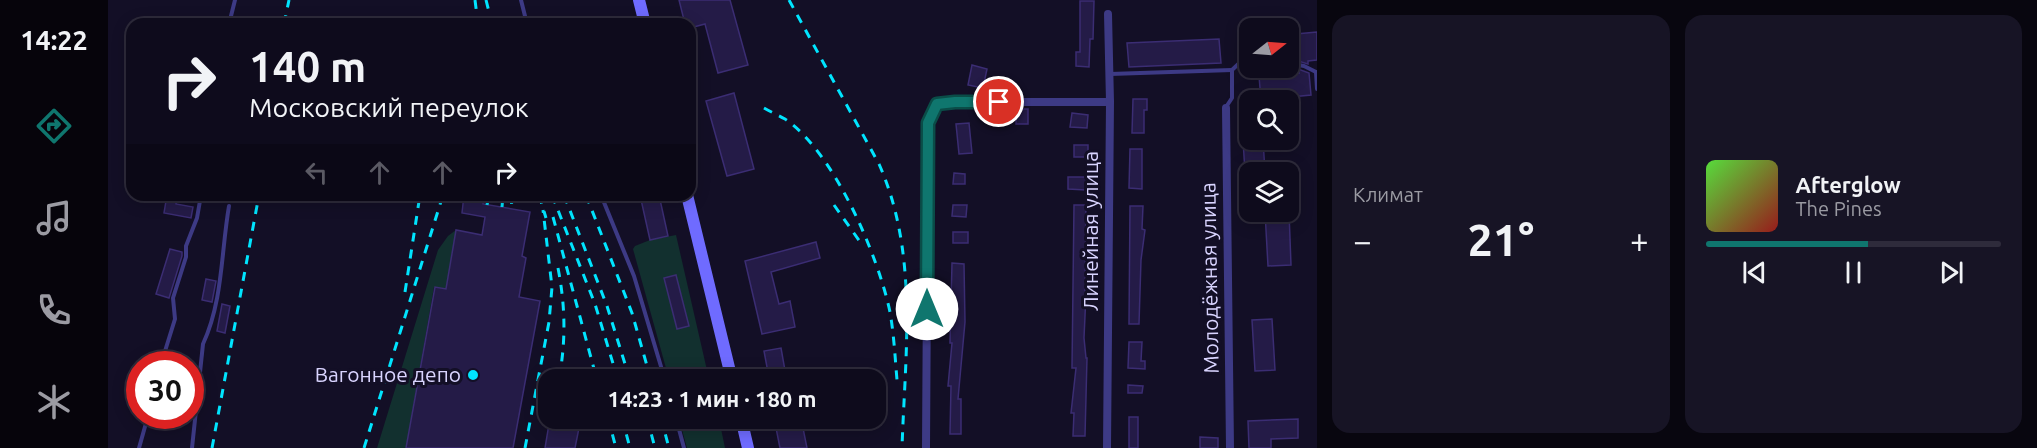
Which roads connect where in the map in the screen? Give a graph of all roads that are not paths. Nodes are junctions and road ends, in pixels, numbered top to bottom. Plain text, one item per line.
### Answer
1 (235, 0) edge
2 (521, 0) edge
3 (639, 0) edge
4 (1108, 14) dead end
5 (230, 18) edge
6 (526, 18) edge
7 (644, 18) edge
8 (1239, 63) edge
9 (1299, 65) edge
10 (1232, 70) junction
11 (1317, 72) edge
12 (1109, 74) junction
13 (1317, 89) edge
14 (1110, 102) junction
15 (1226, 108) joint
16 (200, 201) edge
17 (603, 201) edge
18 (688, 201) edge
19 (229, 206) dead end
20 (165, 351) edge
21 (662, 369) edge
22 (729, 369) edge
23 (145, 429) edge
24 (679, 429) edge
25 (744, 429) edge
26 (140, 448) edge
27 (192, 448) edge
28 (684, 448) edge
29 (748, 448) edge
30 (926, 448) edge
31 (1107, 448) edge
32 (1230, 448) edge

1 - 5 lane
2 - 6 lane
3 - 7 street
4 - 12 street, Линейная улица
8 - 10 lane
9 - 11 lane
10 - 12 lane
10 - 15 lane
11 - 13 lane
12 - 14 street, Линейная улица
14 - 30 street
14 - 31 street, Линейная улица
15 - 32 street, Молодёжная улица
16 - 20 lane
17 - 21 lane
18 - 22 street
19 - 27 lane
23 - 26 lane
24 - 28 lane
25 - 29 street

